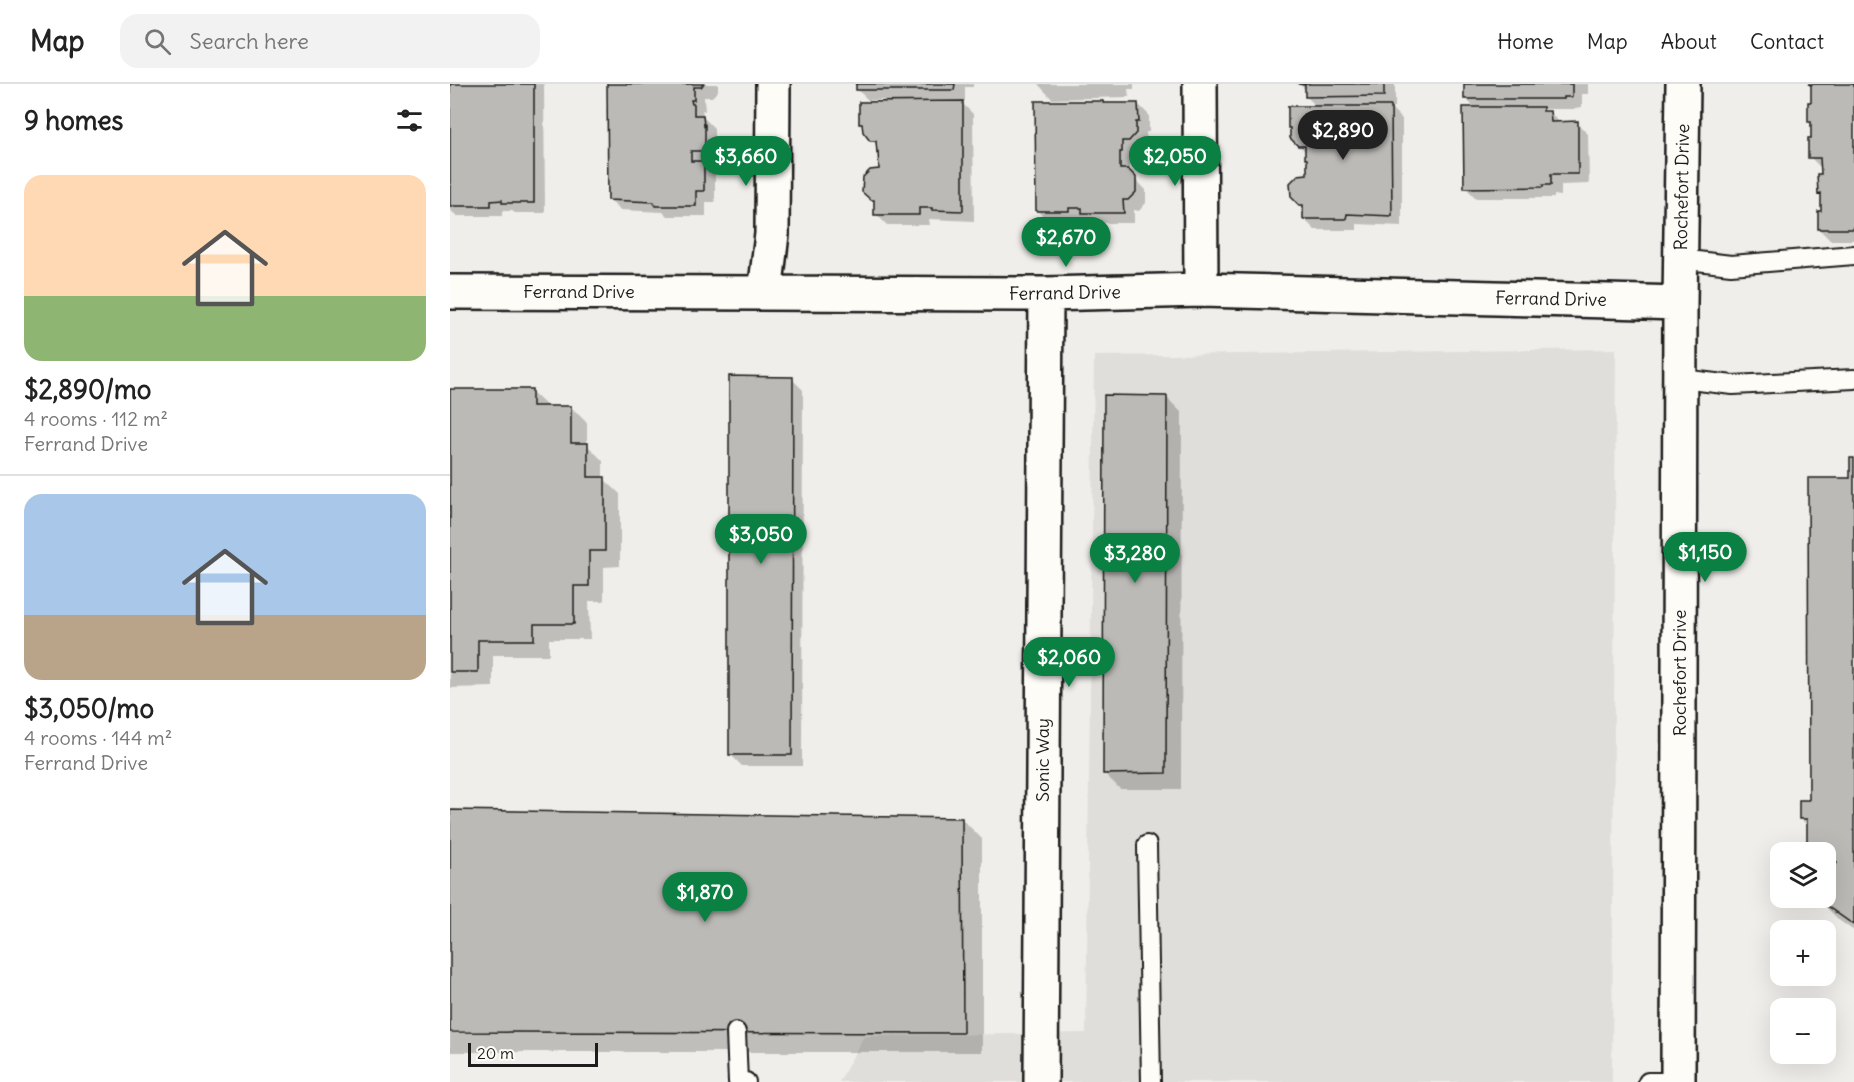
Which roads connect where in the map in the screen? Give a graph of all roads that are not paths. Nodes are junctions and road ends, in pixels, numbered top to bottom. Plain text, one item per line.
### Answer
1 (774, 84) edge
2 (1200, 84) edge
3 (1683, 84) edge
4 (1854, 255) edge
5 (1680, 259) junction
6 (1201, 290) junction
7 (450, 292) edge
8 (765, 293) junction
9 (1046, 294) junction
10 (1680, 303) junction
11 (1854, 379) edge
12 (1681, 380) junction
13 (1147, 844) dead end
14 (736, 1032) dead end
15 (746, 1082) edge
16 (1041, 1082) edge
17 (1151, 1082) edge
18 (1648, 1082) edge
19 (1678, 1082) edge

1 - 8 street
2 - 6 street
3 - 5 street, Rochefort Drive
4 - 5 lane
5 - 10 street, Rochefort Drive
6 - 9 street, Ferrand Drive
6 - 10 street, Ferrand Drive
7 - 8 street, Ferrand Drive
8 - 9 street, Ferrand Drive
9 - 16 street, Sonic Way
10 - 12 street, Rochefort Drive
11 - 12 lane
12 - 19 street, Rochefort Drive
13 - 17 lane
14 - 15 lane
18 - 19 lane

